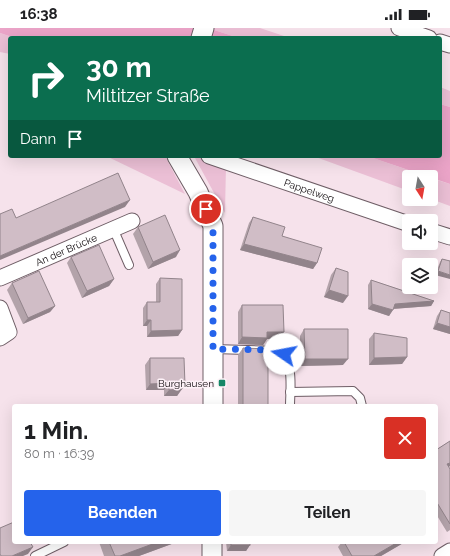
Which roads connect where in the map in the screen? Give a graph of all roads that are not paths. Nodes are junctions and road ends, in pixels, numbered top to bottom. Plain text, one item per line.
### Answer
1 (399, 28) edge
2 (423, 36) edge
3 (178, 158) edge
4 (215, 158) edge
5 (132, 221) dead end
6 (402, 222) edge
7 (113, 228) junction
8 (438, 233) edge
9 (450, 237) edge
10 (129, 265) dead end
11 (0, 278) edge
12 (0, 308) edge
13 (0, 338) edge
14 (213, 349) junction
15 (290, 392) junction
16 (213, 404) edge
17 (290, 404) edge
18 (362, 404) edge
19 (60, 544) edge
20 (212, 544) edge
21 (450, 551) edge
22 (35, 556) edge
23 (212, 556) edge
24 (442, 556) edge

1 - 2 street
3 - 14 street
4 - 6 street, Pappelweg
5 - 7 street, An der Brücke
7 - 10 lane
7 - 11 street, An der Brücke
8 - 9 street
12 - 13 street
14 - 15 lane
14 - 16 street
15 - 17 lane
15 - 18 lane
19 - 22 lane
20 - 23 street
21 - 24 street

